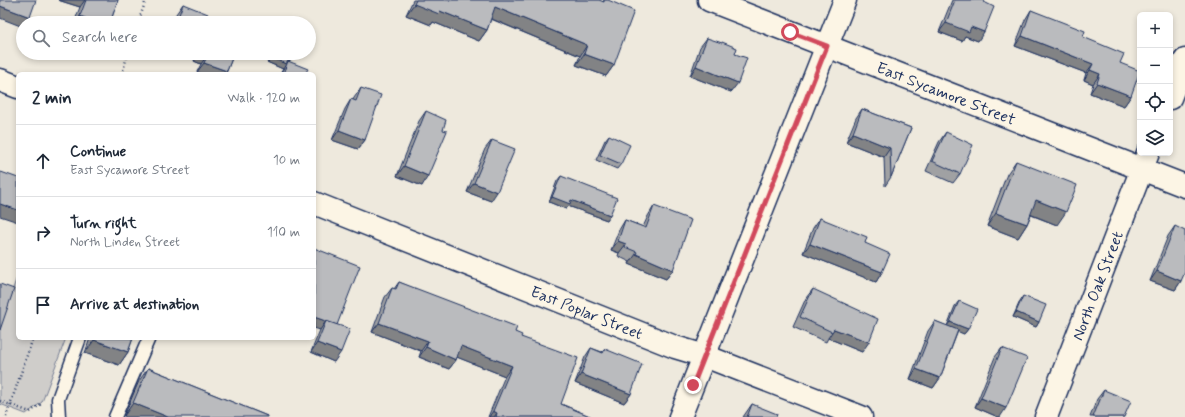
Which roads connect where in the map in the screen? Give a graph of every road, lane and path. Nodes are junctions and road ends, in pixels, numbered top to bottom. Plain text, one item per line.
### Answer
1 (146, 0) edge
2 (709, 0) edge
3 (845, 0) edge
4 (140, 16) edge
5 (827, 46) junction
6 (126, 60) edge
7 (1185, 60) edge
8 (123, 72) edge
9 (0, 80) edge
10 (16, 86) edge
11 (1173, 90) edge
12 (1145, 161) edge
13 (1185, 186) edge
14 (316, 203) edge
15 (32, 340) edge
16 (79, 340) edge
17 (148, 340) edge
18 (705, 356) junction
19 (58, 400) junction
20 (0, 401) edge
21 (10, 405) junction
22 (6, 417) edge
23 (59, 417) edge
24 (115, 417) edge
25 (680, 417) edge
26 (861, 417) edge
27 (1046, 417) edge

1 - 4 path
2 - 5 street, East Sycamore Street
3 - 5 street
5 - 12 street, East Sycamore Street
5 - 18 street
6 - 8 path
7 - 11 street
9 - 10 street
12 - 13 street, East Sycamore Street
12 - 27 street, North Oak Street
14 - 18 street, East Poplar Street
15 - 21 path
16 - 19 lane
17 - 24 lane
18 - 25 street
18 - 26 street, East Poplar Street
19 - 21 path
19 - 23 lane
20 - 21 path
21 - 22 path

